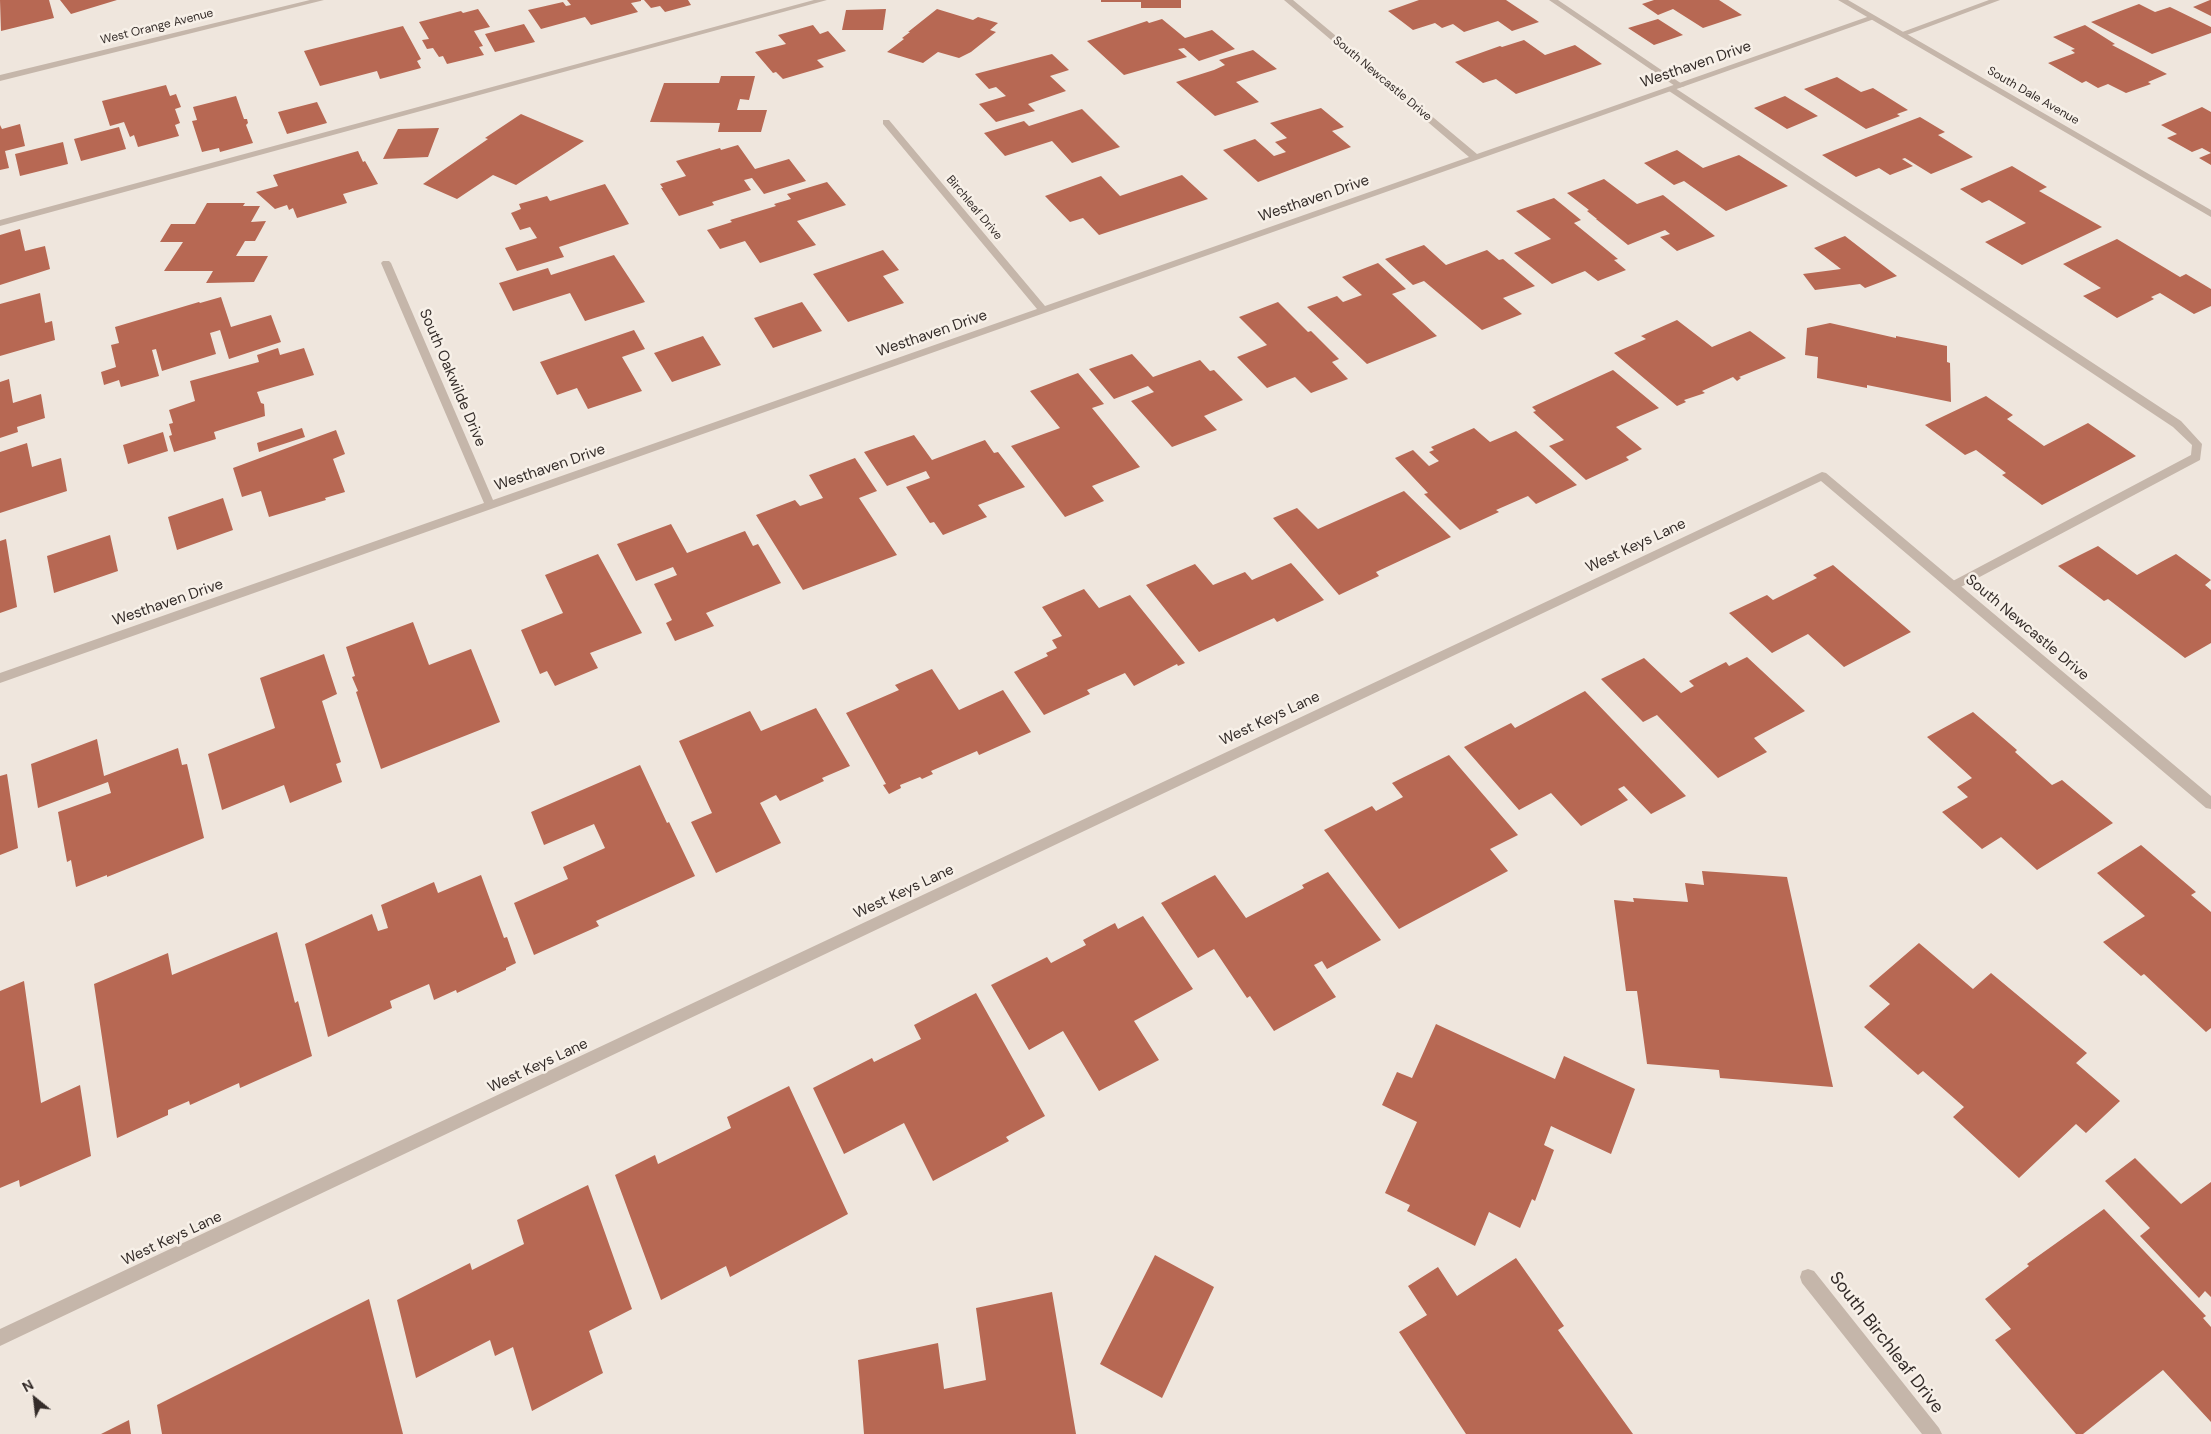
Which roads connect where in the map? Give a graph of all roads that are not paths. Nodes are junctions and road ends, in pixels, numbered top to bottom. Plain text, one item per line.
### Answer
1 (320, 0) edge
2 (823, 0) edge
3 (1288, 0) edge
4 (1553, 0) edge
5 (1842, 0) edge
6 (1996, 0) edge
7 (1874, 18) junction
8 (1901, 34) junction
9 (0, 78) edge
10 (1677, 87) junction
11 (886, 122) dead end
12 (1476, 158) junction
13 (2211, 214) edge
14 (0, 223) edge
15 (386, 264) dead end
16 (1043, 310) junction
17 (1822, 476) joint
18 (490, 505) junction
19 (1953, 586) junction
20 (0, 678) edge
21 (2211, 804) edge
22 (1808, 1277) dead end
23 (0, 1338) edge
24 (1933, 1434) edge

1 - 9 street, West Orange Avenue
2 - 14 street
3 - 12 street, South Newcastle Drive
4 - 10 street
5 - 7 street, South Dale Avenue
6 - 8 street
7 - 8 street, South Dale Avenue
7 - 10 street, Westhaven Drive
8 - 13 street, South Dale Avenue
10 - 12 street, Westhaven Drive
10 - 19 street
11 - 16 street, Birchleaf Drive
12 - 16 street, Westhaven Drive
15 - 18 street, South Oakwilde Drive
16 - 18 street, Westhaven Drive
17 - 19 street, South Newcastle Drive
17 - 23 street, West Keys Lane
18 - 20 street, Westhaven Drive
19 - 21 street, South Newcastle Drive
22 - 24 street, South Birchleaf Drive

